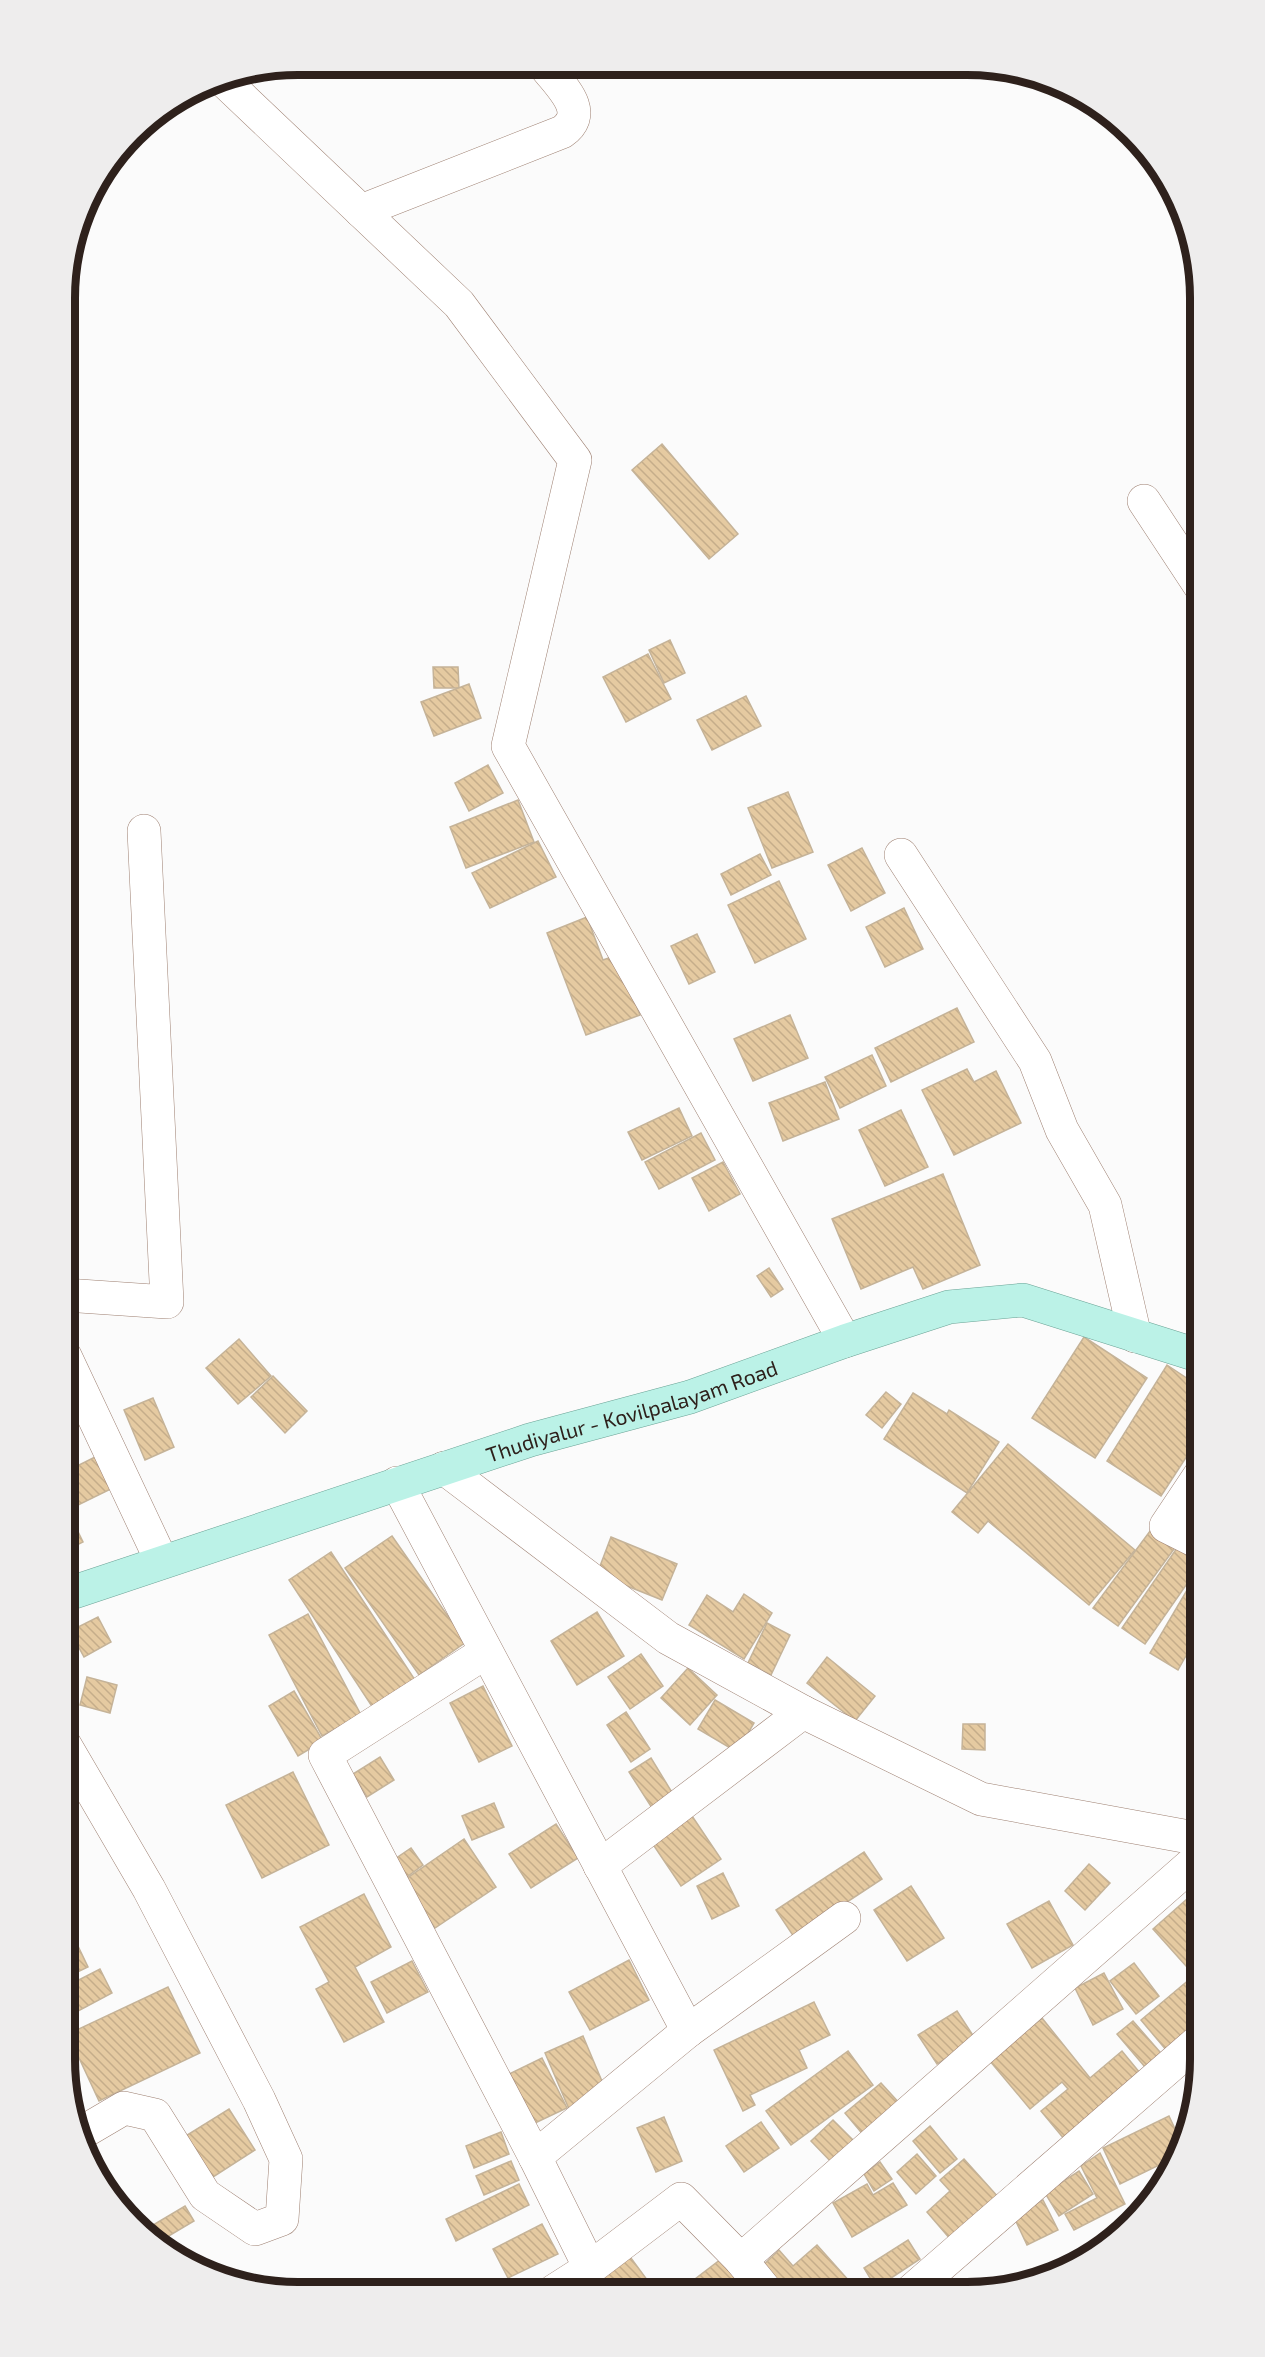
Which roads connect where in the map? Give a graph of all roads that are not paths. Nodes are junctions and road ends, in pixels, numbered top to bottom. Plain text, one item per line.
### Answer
1 (552, 75) edge
2 (229, 86) edge
3 (360, 211) junction
4 (1144, 501) dead end
5 (1190, 571) edge
6 (144, 831) dead end
7 (901, 855) dead end
8 (75, 1296) edge
9 (1135, 1336) junction
10 (845, 1341) junction
11 (1190, 1353) edge
12 (75, 1377) edge
13 (444, 1468) junction
14 (397, 1483) junction
15 (1190, 1490) edge
16 (1190, 1538) edge
17 (162, 1562) junction
18 (75, 1592) edge
19 (486, 1652) junction
20 (803, 1713) junction
21 (75, 1762) edge
22 (1190, 1837) edge
23 (600, 1866) junction
24 (1190, 1866) edge
25 (844, 1918) dead end
26 (688, 2031) junction
27 (1190, 2049) edge
28 (87, 2130) edge
29 (536, 2157) junction
30 (741, 2260) junction
31 (568, 2282) edge
32 (572, 2282) edge
33 (759, 2282) edge
34 (922, 2282) edge

1 - 3 street
2 - 3 street
3 - 10 street
4 - 5 street
6 - 8 street
7 - 9 street
9 - 10 main road, Thudiyalur - Kovilpalayam Road
9 - 11 main road, Thudiyalur - Kovilpalayam Road
10 - 13 main road, Thudiyalur - Kovilpalayam Road
12 - 17 street
13 - 14 main road, Thudiyalur - Kovilpalayam Road
13 - 20 street
14 - 17 main road, Thudiyalur - Kovilpalayam Road
14 - 19 street
15 - 16 street
17 - 18 main road, Thudiyalur - Kovilpalayam Road
19 - 23 street
19 - 29 street
20 - 22 street
20 - 23 street
21 - 28 street
23 - 26 street
24 - 30 street
25 - 26 street
26 - 29 street
27 - 34 street
29 - 31 street
30 - 32 street
30 - 33 street

